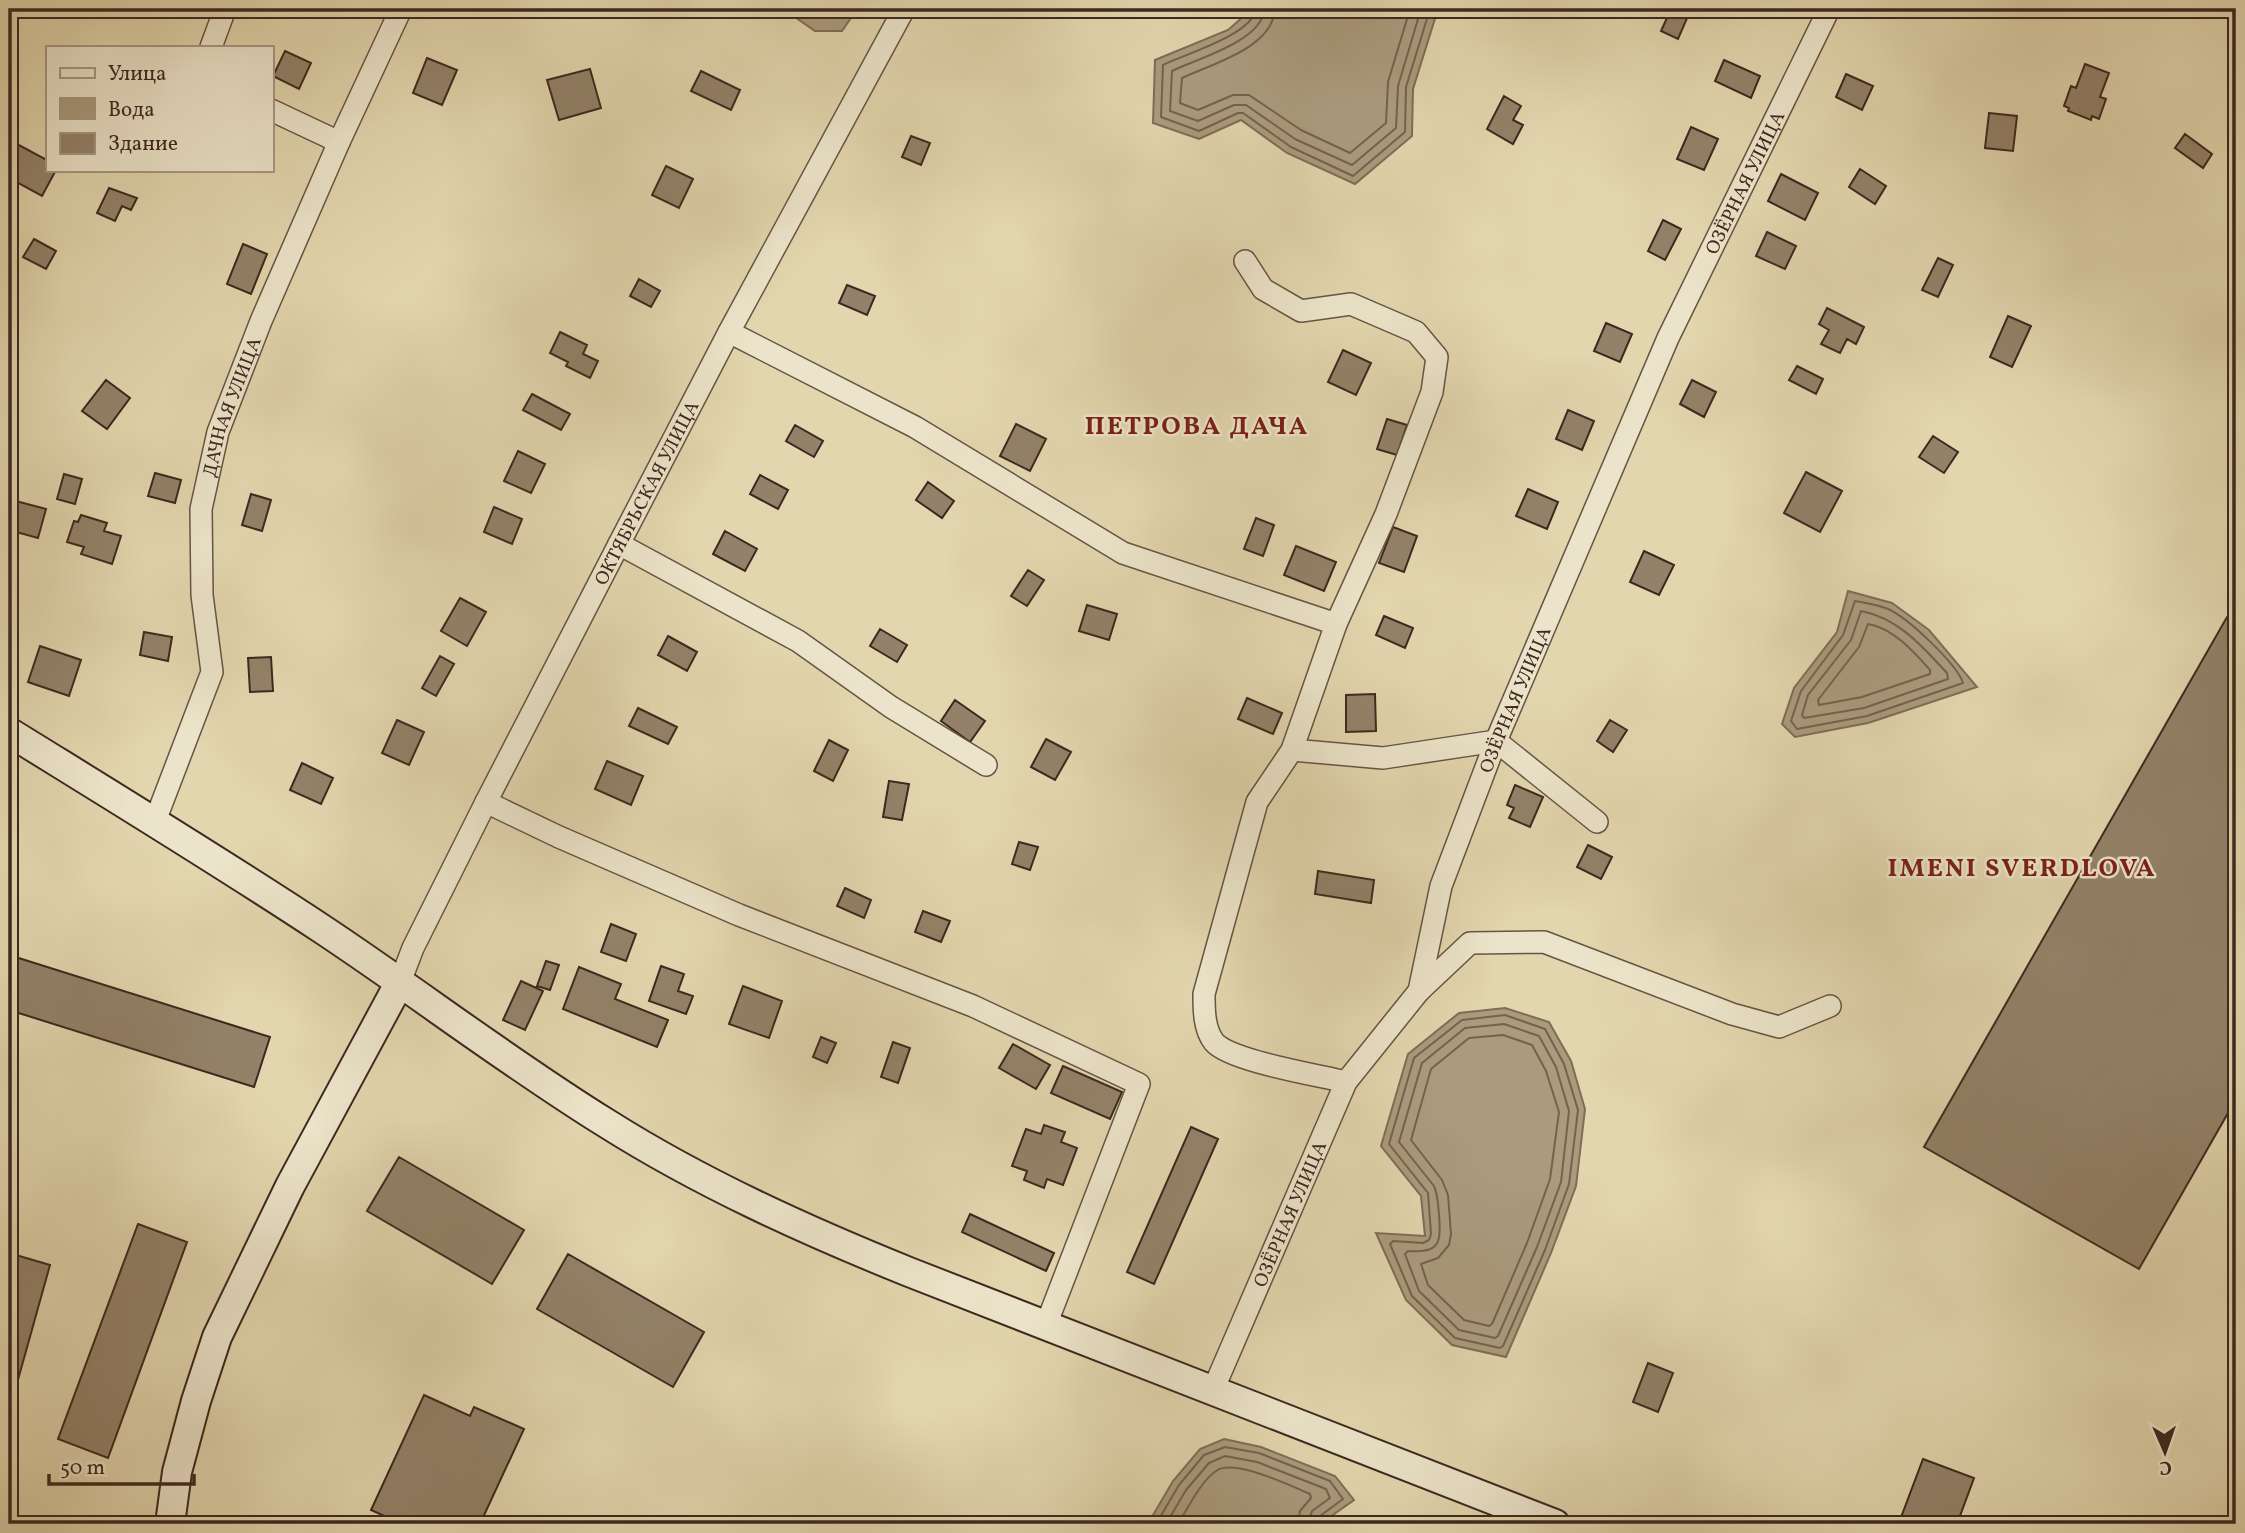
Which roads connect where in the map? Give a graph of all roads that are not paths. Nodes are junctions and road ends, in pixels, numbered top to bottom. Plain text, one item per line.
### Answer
1 (225, 9) edge
2 (401, 9) edge
3 (904, 9) edge
4 (1829, 9) edge
5 (212, 46) edge
6 (273, 111) edge
7 (339, 142) junction
8 (1245, 261) dead end
9 (729, 332) junction
10 (619, 544) junction
11 (1336, 624) junction
12 (9, 732) edge
13 (1496, 741) junction
14 (1293, 750) junction
15 (986, 765) dead end
16 (486, 802) junction
17 (155, 821) junction
18 (1597, 822) dead end
19 (400, 982) junction
20 (1419, 991) junction
21 (1830, 1006) dead end
22 (1346, 1082) junction
23 (1046, 1325) junction
24 (1213, 1390) junction
25 (170, 1524) edge
26 (1555, 1524) edge

1 - 5 street
2 - 7 street, ДАЧНАЯ УЛИЦА
3 - 9 street, ОКТЯБРЬСКАЯ УЛИЦА
4 - 13 street, ОЗЁРНАЯ УЛИЦА
6 - 7 street
7 - 17 street, ДАЧНАЯ УЛИЦА
8 - 11 street
9 - 10 street, ОКТЯБРЬСКАЯ УЛИЦА
9 - 11 street
10 - 15 street
10 - 16 street, ОКТЯБРЬСКАЯ УЛИЦА
11 - 14 street
12 - 17 main road
13 - 14 street
13 - 18 street
13 - 20 street, ОЗЁРНАЯ УЛИЦА
14 - 22 street
16 - 19 street, ОКТЯБРЬСКАЯ УЛИЦА
16 - 23 street
17 - 19 main road
19 - 23 main road
19 - 25 main road
20 - 21 street
20 - 22 street, ОЗЁРНАЯ УЛИЦА
22 - 24 street, ОЗЁРНАЯ УЛИЦА
23 - 24 main road
24 - 26 main road

